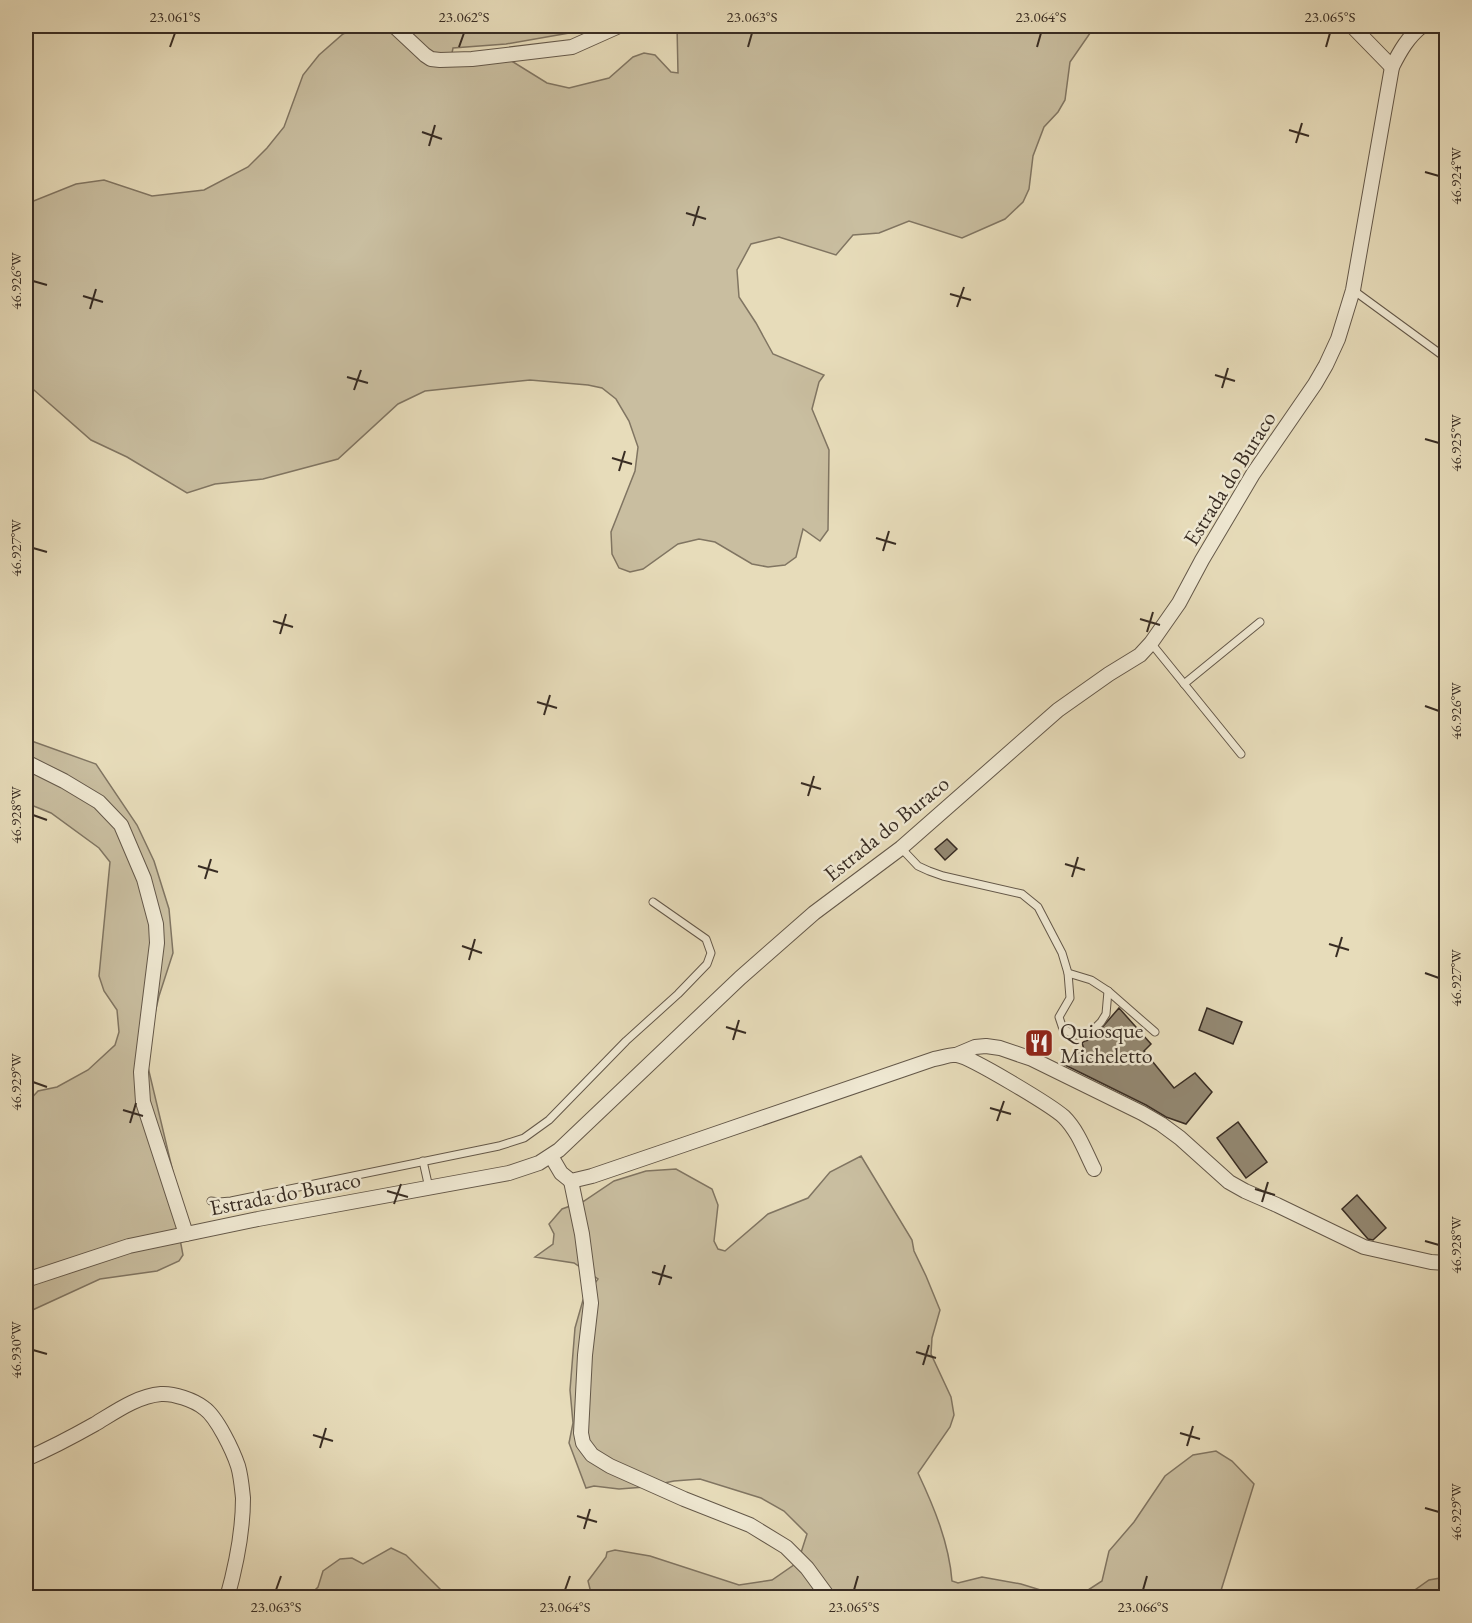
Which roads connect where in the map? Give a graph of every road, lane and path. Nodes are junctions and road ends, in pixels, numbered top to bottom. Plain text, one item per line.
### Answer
1 (394, 26) edge
2 (619, 26) edge
3 (1352, 26) edge
4 (1422, 26) edge
5 (1392, 67) junction
6 (1353, 290) junction
7 (1446, 358) edge
8 (1260, 622) dead end
9 (1151, 643) junction
10 (1184, 684) junction
11 (1241, 754) dead end
12 (26, 762) edge
13 (900, 848) junction
14 (653, 902) dead end
15 (1068, 973) junction
16 (1108, 992) junction
17 (1155, 1032) dead end
18 (956, 1055) junction
19 (551, 1155) junction
20 (423, 1161) junction
21 (1094, 1169) dead end
22 (571, 1181) junction
23 (429, 1188) junction
24 (211, 1201) dead end
25 (186, 1234) junction
26 (1446, 1263) edge
27 (26, 1280) edge
28 (26, 1459) edge
29 (227, 1598) edge
30 (829, 1598) edge

1 - 2 street
3 - 5 street
4 - 5 street, Estrada do Buraco
5 - 6 street, Estrada do Buraco
6 - 7 lane
6 - 9 street, Estrada do Buraco
8 - 10 lane
9 - 10 lane
9 - 13 street, Estrada do Buraco
10 - 11 lane
12 - 25 street
13 - 15 lane
13 - 19 street, Estrada do Buraco
14 - 20 lane
15 - 16 lane
15 - 16 lane
16 - 17 lane
18 - 21 street
18 - 22 street
18 - 26 street
19 - 22 street
19 - 23 street, Estrada do Buraco
20 - 23 lane
20 - 24 lane
22 - 30 street
23 - 25 street, Estrada do Buraco
25 - 27 street, Estrada do Buraco
28 - 29 street

